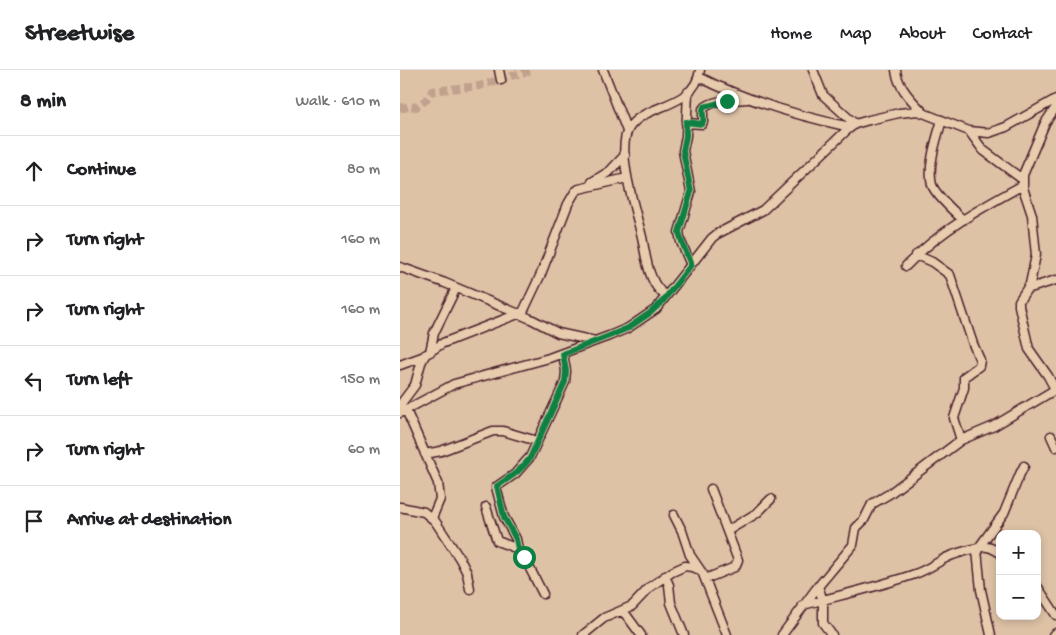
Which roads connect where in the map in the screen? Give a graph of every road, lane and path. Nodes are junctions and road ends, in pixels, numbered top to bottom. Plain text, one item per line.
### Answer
1 (499, 70) edge
2 (603, 70) edge
3 (813, 70) edge
4 (896, 70) edge
5 (700, 73) edge
6 (501, 80) dead end
7 (688, 92) junction
8 (748, 99) junction
9 (1056, 99) edge
10 (1056, 107) edge
11 (923, 112) junction
12 (942, 120) junction
13 (686, 122) junction
14 (853, 126) junction
15 (627, 131) junction
16 (969, 131) junction
17 (625, 155) junction
18 (627, 178) junction
19 (1023, 182) junction
20 (584, 187) junction
21 (964, 220) junction
22 (916, 255) junction
23 (691, 265) junction
24 (906, 266) dead end
25 (400, 267) edge
26 (1056, 280) edge
27 (456, 288) junction
28 (1027, 289) junction
29 (666, 296) junction
30 (519, 314) junction
31 (596, 342) junction
32 (428, 353) junction
33 (563, 354) junction
34 (400, 365) edge
35 (1056, 389) edge
36 (402, 409) edge
37 (1051, 436) dead end
38 (961, 440) junction
39 (538, 441) junction
40 (1056, 446) edge
41 (425, 454) junction
42 (1024, 466) dead end
43 (710, 489) dead end
44 (771, 499) dead end
45 (400, 507) edge
46 (486, 507) dead end
47 (674, 515) dead end
48 (432, 518) junction
49 (727, 531) junction
50 (518, 549) junction
51 (978, 549) junction
52 (996, 550) edge
53 (700, 570) junction
54 (665, 576) junction
55 (705, 579) junction
56 (818, 586) junction
57 (470, 588) dead end
58 (1041, 592) edge
59 (543, 594) dead end
60 (823, 601) junction
61 (804, 606) junction
62 (622, 611) junction
63 (1056, 615) edge
64 (583, 635) edge
65 (640, 635) edge
66 (684, 635) edge
67 (727, 635) edge
68 (782, 635) edge
69 (832, 635) edge
70 (991, 635) edge

1 - 6 street
2 - 15 street
3 - 14 street
4 - 11 street
5 - 7 street
5 - 8 street
7 - 13 street
7 - 15 street
8 - 13 street
8 - 14 street
9 - 16 street
10 - 19 street
11 - 12 street
11 - 14 street
12 - 16 street
12 - 21 street
13 - 23 street
14 - 23 street
15 - 17 street
16 - 19 street
17 - 18 street
17 - 20 street
18 - 20 street
18 - 29 street
19 - 21 street
19 - 28 street
20 - 30 street
21 - 22 street
22 - 24 street
22 - 38 street
23 - 29 street
25 - 27 street
26 - 28 street
27 - 30 street
27 - 32 street
28 - 35 street
29 - 31 street
30 - 31 street
30 - 32 street
31 - 33 street
32 - 34 street
32 - 36 street
33 - 36 street
33 - 39 street
35 - 38 street
36 - 41 street
37 - 40 street
38 - 56 street
39 - 41 street
39 - 50 street
41 - 48 street
42 - 51 street
43 - 49 street
44 - 49 street
45 - 48 street
46 - 50 street
47 - 53 street
48 - 57 street
49 - 55 street
50 - 59 street
51 - 52 street
51 - 60 street
51 - 70 street
53 - 54 street
53 - 55 street
54 - 62 street
54 - 66 street
55 - 67 street
56 - 60 street
56 - 61 street
58 - 63 street
60 - 61 street
60 - 69 street
61 - 68 street
62 - 64 street
62 - 65 street

